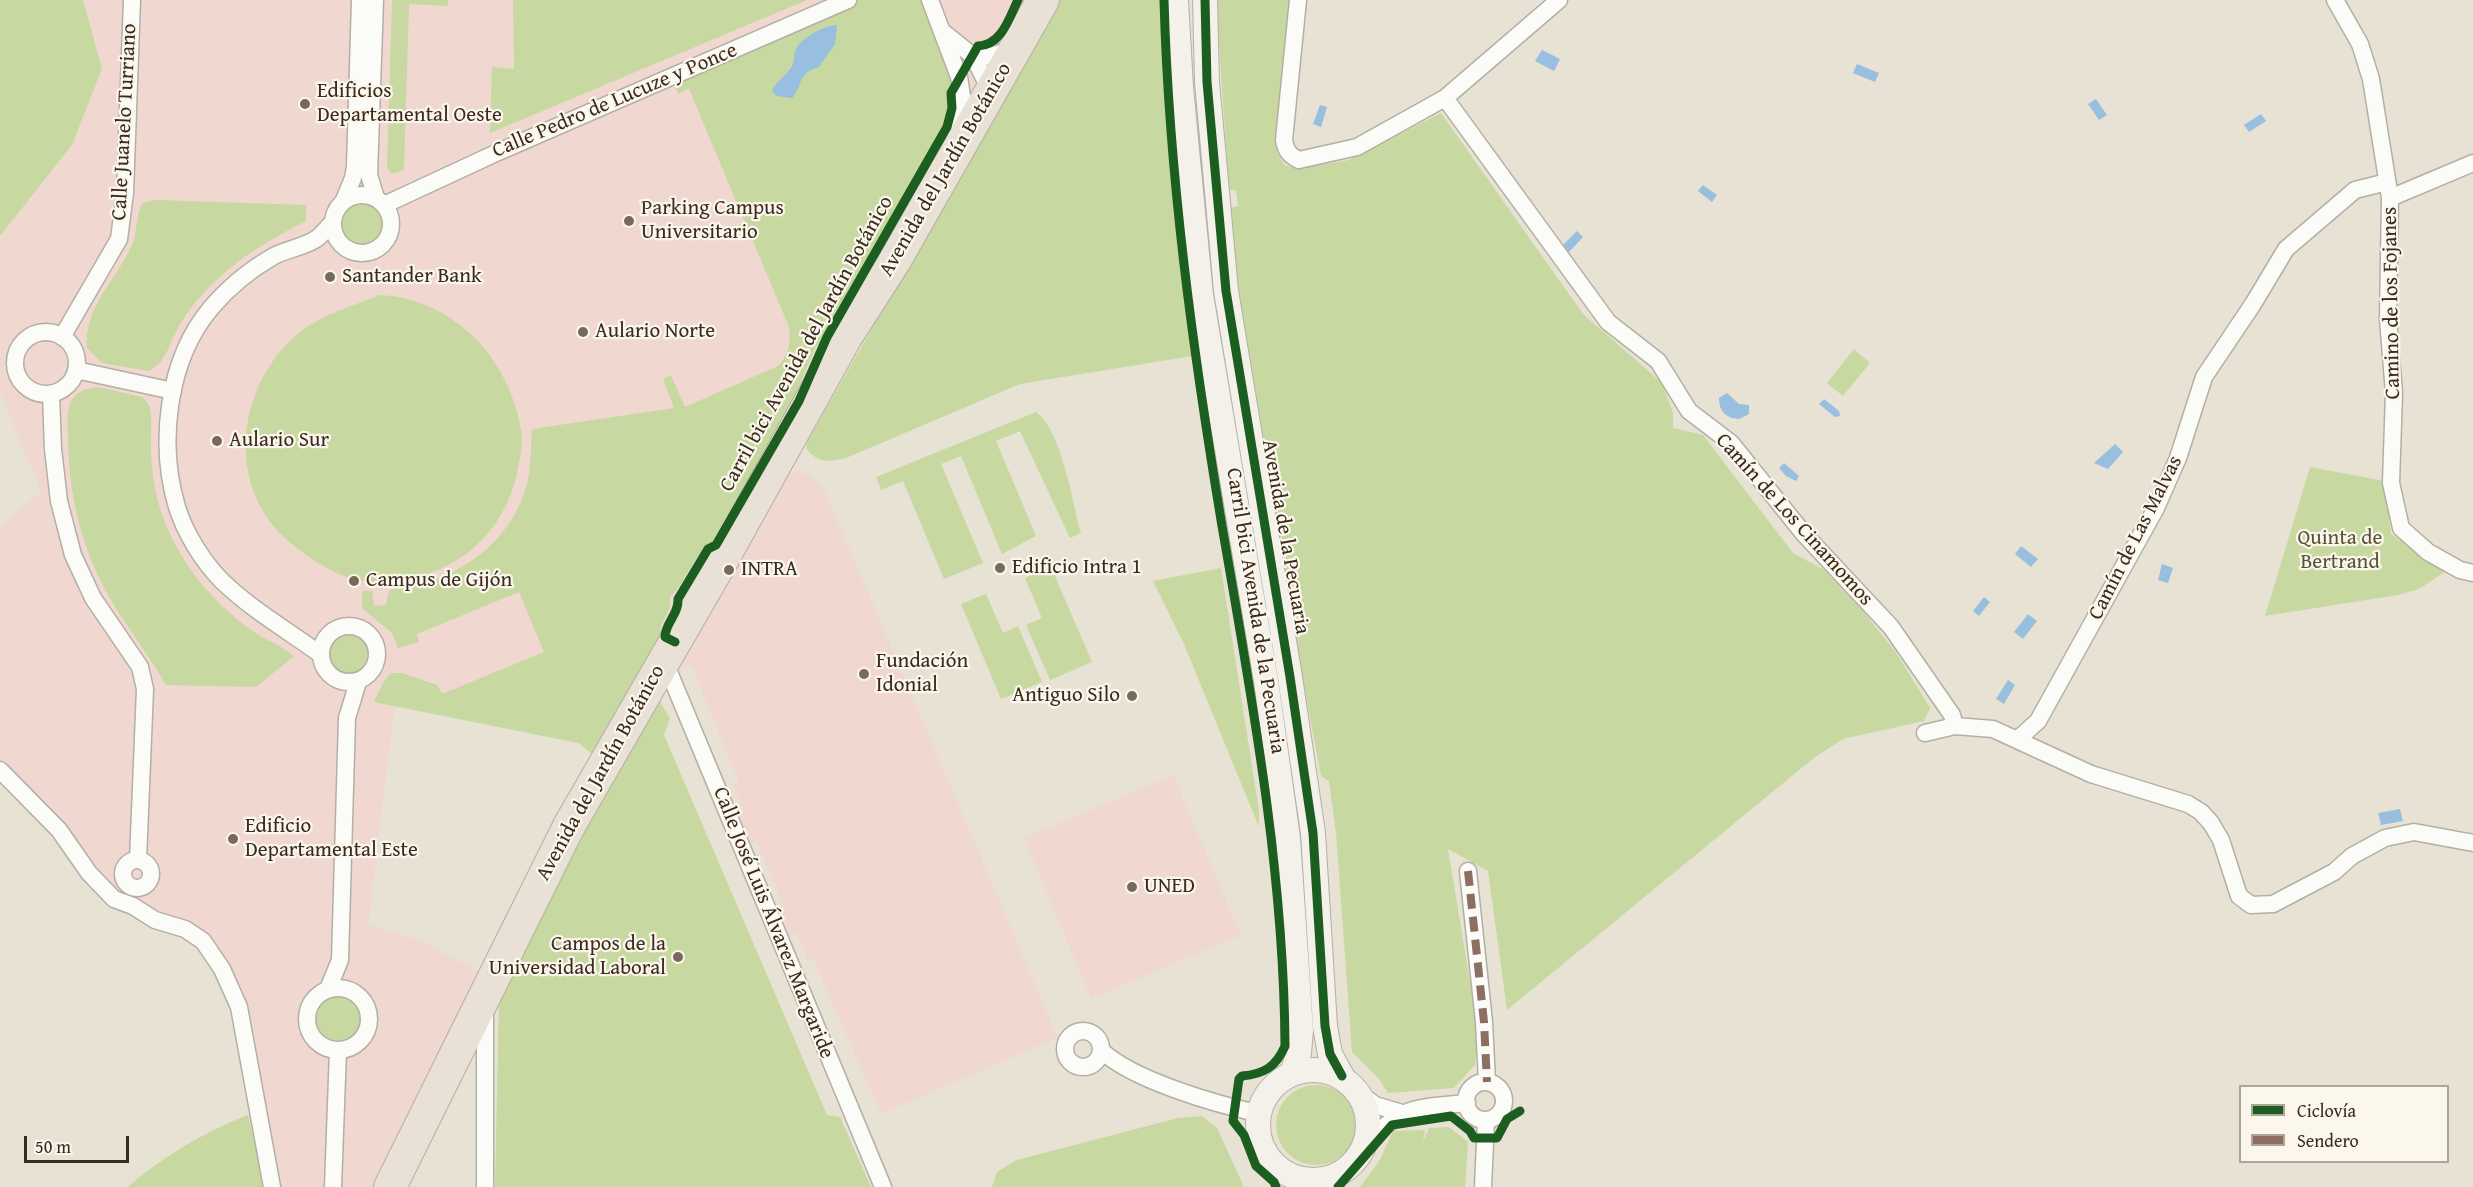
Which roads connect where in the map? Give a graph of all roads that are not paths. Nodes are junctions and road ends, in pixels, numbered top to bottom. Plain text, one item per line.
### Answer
1 (132, 0) edge
2 (360, 0) edge
3 (375, 0) edge
4 (848, 0) edge
5 (930, 0) edge
6 (1033, 0) edge
7 (1043, 0) edge
8 (1176, 0) edge
9 (1205, 0) edge
10 (1298, 0) edge
11 (1559, 0) edge
12 (2335, 0) edge
13 (943, 32) junction
14 (984, 68) junction
15 (1445, 98) junction
16 (2473, 163) edge
17 (2389, 190) junction
18 (344, 200) junction
19 (380, 201) junction
20 (332, 223) junction
21 (316, 240) junction
22 (342, 246) junction
23 (62, 337) junction
24 (846, 337) junction
25 (76, 370) junction
26 (173, 391) junction
27 (51, 394) junction
28 (2473, 573) edge
29 (330, 633) junction
30 (301, 640) junction
31 (320, 654) junction
32 (663, 659) junction
33 (338, 681) junction
34 (358, 682) junction
35 (347, 718) junction
36 (1955, 726) junction
37 (1925, 733) dead end
38 (2017, 740) junction
39 (0, 770) edge
40 (2473, 843) edge
41 (1468, 871) dead end
42 (133, 906) junction
43 (340, 960) junction
44 (328, 989) junction
45 (351, 990) junction
46 (486, 994) junction
47 (338, 1050) junction
48 (1102, 1051) junction
49 (1084, 1068) junction
50 (1292, 1073) junction
51 (1147, 1078) junction
52 (1486, 1082) junction
53 (1351, 1084) junction
54 (1467, 1102) junction
55 (1257, 1113) junction
56 (1402, 1113) junction
57 (1486, 1120) junction
58 (1362, 1150) junction
59 (1290, 1181) edge
60 (1332, 1182) edge
61 (272, 1187) edge
62 (333, 1187) edge
63 (390, 1187) edge
64 (485, 1187) edge
65 (883, 1187) edge
66 (1483, 1187) edge

1 - 23 street, Calle Juanelo Turriano
2 - 18 street
3 - 19 street
4 - 19 street, Calle Pedro de Lucuze y Ponce
5 - 13 street
6 - 14 highway, Avenida del Jardín Botánico
7 - 14 highway, Avenida del Jardín Botánico
8 - 50 street, Avenida de la Pecuaria
9 - 53 street, Avenida de la Pecuaria
10 - 15 street
11 - 15 street
12 - 17 street, Camino de los Fojanes
13 - 14 street
13 - 14 street
14 - 24 highway, Avenida del Jardín Botánico
14 - 24 highway, Avenida del Jardín Botánico
15 - 36 street, Camín de Los Cinamomos
16 - 17 street, Camín de Las Malvas
17 - 28 street, Camino de los Fojanes
17 - 38 street, Camín de Las Malvas
18 - 19 street
18 - 20 street
19 - 22 street
20 - 21 street
20 - 22 street
21 - 22 street
21 - 26 street
23 - 25 street
23 - 27 street
24 - 32 highway, Avenida del Jardín Botánico
25 - 26 street
25 - 27 street
26 - 30 street
27 - 42 street
29 - 30 street
29 - 31 street
29 - 34 street
30 - 31 street
31 - 33 street
32 - 46 highway, Avenida del Jardín Botánico
32 - 65 street, Calle José Luis Álvarez Margaride
33 - 34 street
33 - 35 street
34 - 35 street
35 - 43 street
36 - 37 street
36 - 38 street
38 - 40 street
39 - 42 street
41 - 52 street
42 - 61 street
43 - 44 street
43 - 45 street
44 - 45 street
44 - 47 street
45 - 47 street
46 - 63 highway, Avenida del Jardín Botánico
46 - 64 street
47 - 62 street
48 - 49 street
48 - 49 street
48 - 51 street
49 - 51 street
50 - 53 street
50 - 55 street
51 - 55 street
52 - 54 street
52 - 57 street
53 - 56 street
53 - 58 street
54 - 56 street
54 - 57 street
55 - 59 street
56 - 58 street
57 - 66 street
58 - 60 street
59 - 60 street

